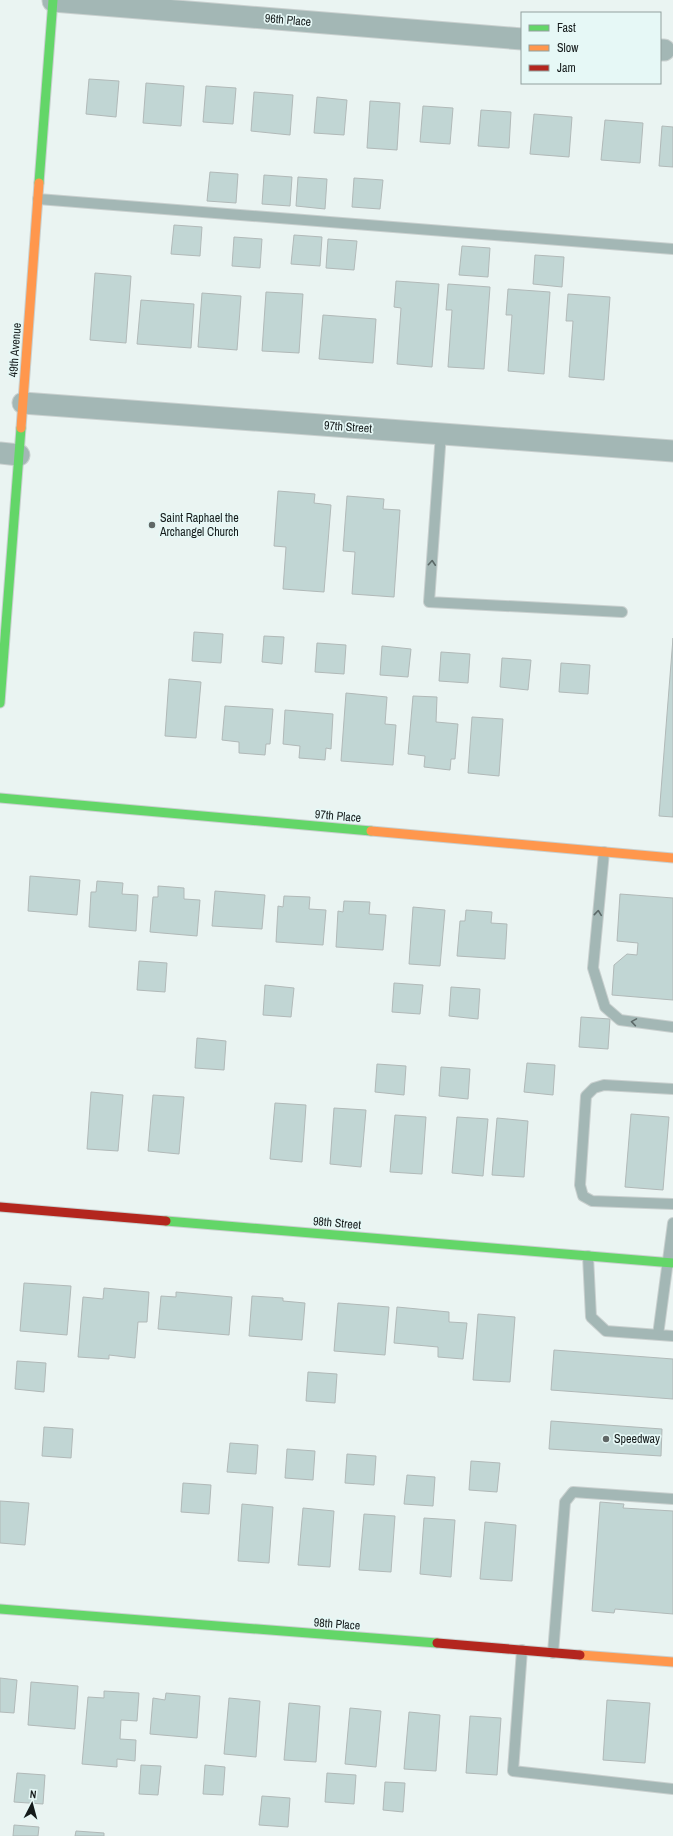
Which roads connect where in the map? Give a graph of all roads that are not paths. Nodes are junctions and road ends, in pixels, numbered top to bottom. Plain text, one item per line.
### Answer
1 (53, 0) edge
2 (521, 39) edge
3 (38, 199) junction
4 (673, 249) edge
5 (23, 403) junction
6 (441, 433) junction
7 (673, 451) edge
8 (9, 454) edge
9 (622, 612) dead end
10 (0, 703) edge
11 (0, 798) edge
12 (604, 852) junction
13 (673, 858) edge
14 (673, 1027) edge
15 (673, 1089) edge
16 (673, 1204) edge
17 (0, 1207) edge
18 (673, 1223) edge
19 (588, 1256) junction
20 (670, 1263) edge
21 (658, 1335) junction
22 (673, 1336) edge
23 (673, 1499) edge
24 (0, 1609) edge
25 (522, 1650) junction
26 (553, 1653) junction
27 (673, 1662) edge
28 (673, 1789) edge

1 - 2 street, 96th Place
1 - 3 street, 49th Avenue
3 - 4 lane
3 - 5 street, 49th Avenue
5 - 6 street, 97th Street
5 - 8 street, 49th Avenue
6 - 7 street, 97th Street
9 -> 6 lane
8 - 10 street, 49th Avenue
11 - 12 street, 97th Place
12 - 13 street, 97th Place
14 -> 12 lane
15 - 16 lane
17 - 19 street, 98th Street
18 - 20 lane
19 - 20 street, 98th Street
19 - 21 lane
20 - 21 lane
21 - 22 lane
23 - 26 lane
24 - 25 street, 98th Place
25 - 26 street, 98th Place
25 - 28 lane
26 - 27 street, 98th Place

